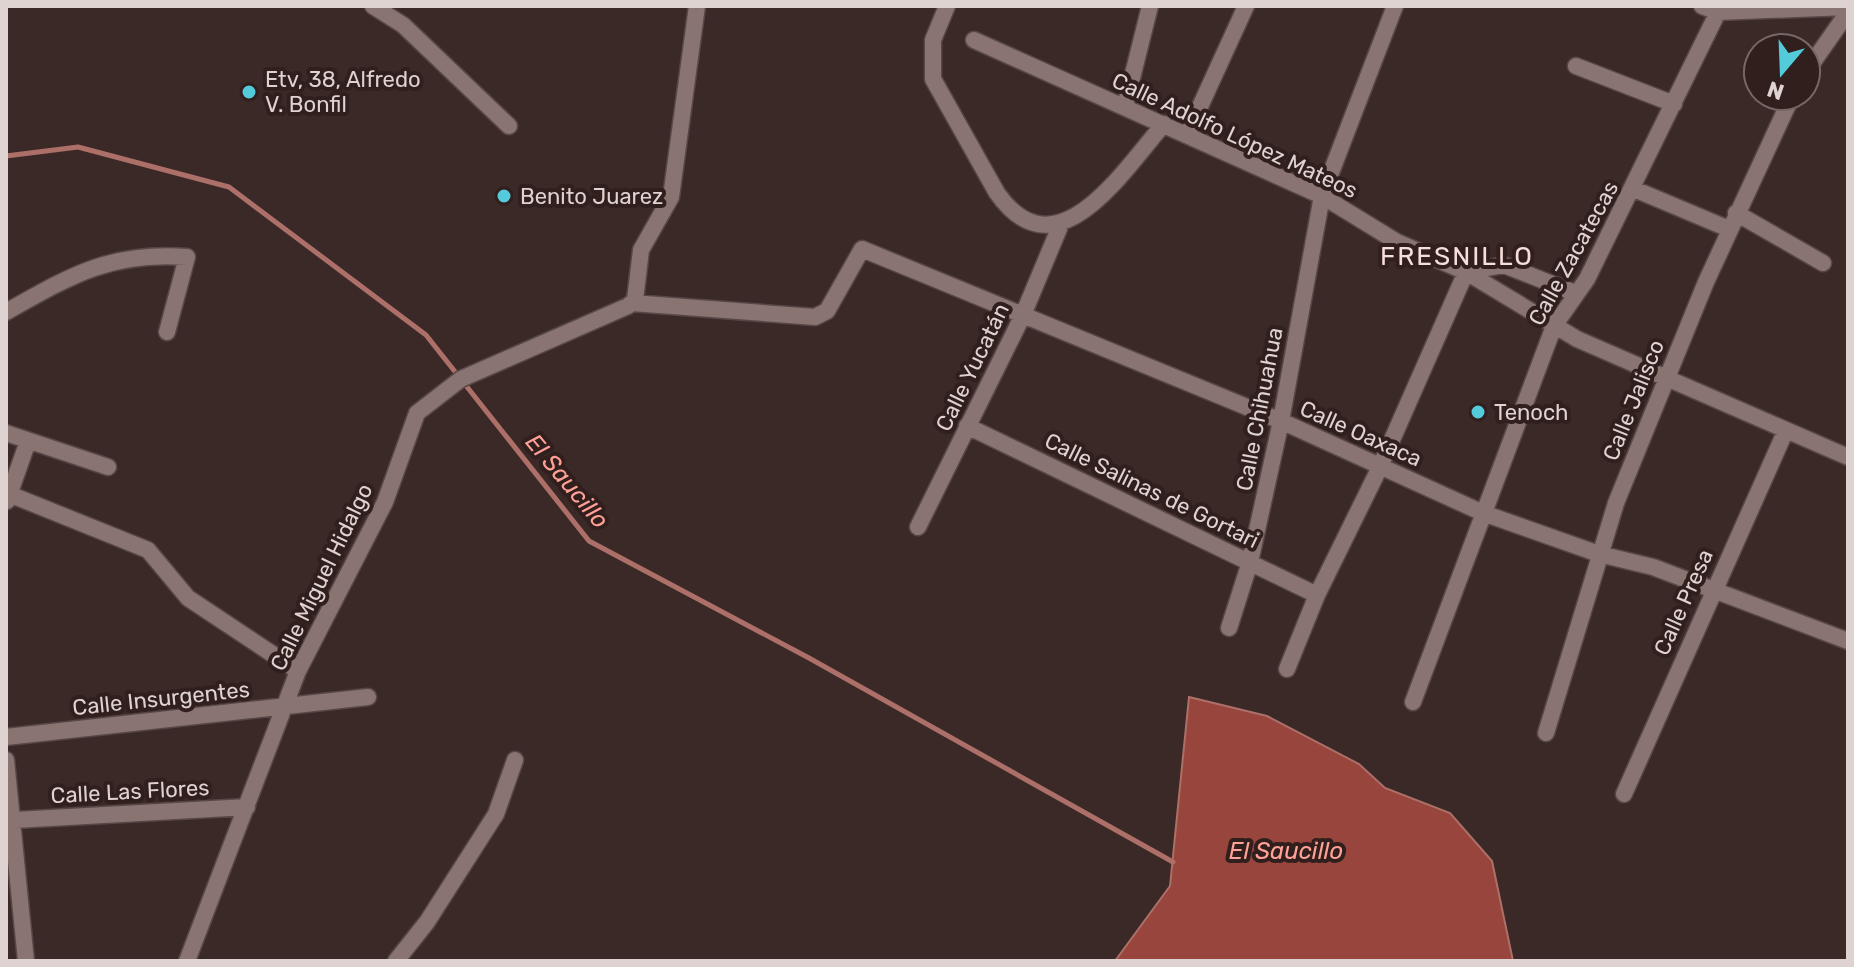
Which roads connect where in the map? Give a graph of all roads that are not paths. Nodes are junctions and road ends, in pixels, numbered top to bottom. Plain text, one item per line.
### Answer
1 (373, 6) edge
2 (697, 6) edge
3 (947, 6) edge
4 (1150, 6) edge
5 (1246, 6) edge
6 (1395, 6) edge
7 (1710, 9) edge
8 (1848, 9) edge
9 (974, 40) dead end
10 (1822, 48) edge
11 (1576, 66) dead end
12 (1674, 104) junction
13 (1125, 106) junction
14 (1784, 112) edge
15 (1164, 124) junction
16 (509, 126) dead end
17 (1187, 135) junction
18 (1634, 189) junction
19 (1322, 196) junction
20 (1733, 221) junction
21 (1061, 224) junction
22 (1823, 263) dead end
23 (1466, 272) junction
24 (1575, 293) junction
25 (632, 303) junction
26 (6, 312) edge
27 (1023, 315) junction
28 (1554, 326) junction
29 (167, 332) dead end
30 (1666, 377) junction
31 (1281, 421) junction
32 (967, 426) junction
33 (1786, 430) junction
34 (6, 433) edge
35 (28, 441) junction
36 (1848, 457) edge
37 (108, 467) dead end
38 (1380, 467) junction
39 (8, 498) edge
40 (1483, 513) junction
41 (918, 527) dead end
42 (1599, 554) junction
43 (1250, 562) junction
44 (1712, 589) junction
45 (1317, 595) junction
46 (1229, 628) dead end
47 (1848, 641) edge
48 (1287, 669) dead end
49 (298, 671) junction
50 (368, 697) dead end
51 (1413, 702) dead end
52 (286, 706) junction
53 (1546, 733) dead end
54 (6, 737) edge
55 (6, 760) edge
56 (515, 760) dead end
57 (1624, 794) dead end
58 (247, 807) junction
59 (15, 820) junction
60 (26, 961) edge
61 (187, 961) edge
62 (396, 961) edge

1 - 16 street
2 - 25 street
3 - 21 street
4 - 13 street
5 - 17 street
6 - 19 street, Calle Chihuahua
7 - 8 street
7 - 12 street, Calle Zacatecas
8 - 10 street
9 - 13 street, Calle Adolfo López Mateos
11 - 12 street
12 - 18 street, Calle Zacatecas
13 - 15 street, Calle Adolfo López Mateos
14 - 20 street, Calle Jalisco
15 - 17 street, Calle Adolfo López Mateos
15 - 21 street
17 - 19 street, Calle Adolfo López Mateos
18 - 20 street
18 - 24 street, Calle Zacatecas
19 - 23 street, Calle Adolfo López Mateos
19 - 31 street, Calle Chihuahua
20 - 22 street
20 - 30 street, Calle Jalisco
21 - 27 street, Calle Yucatán
23 - 24 street
23 - 28 street, Calle Adolfo López Mateos
23 - 38 street
24 - 28 street, Calle Zacatecas
25 - 27 street, Calle Oaxaca
25 - 49 street, Calle Miguel Hidalgo
26 - 29 street
27 - 31 street, Calle Oaxaca
27 - 32 street, Calle Yucatán
28 - 30 street, Calle Adolfo López Mateos
28 - 40 street, Calle Zacatecas
30 - 33 street, Calle Adolfo López Mateos
30 - 42 street, Calle Jalisco
31 - 38 street, Calle Oaxaca
31 - 43 street, Calle Chihuahua
32 - 41 street, Calle Yucatán
32 - 43 street, Calle Salinas de Gortari
33 - 36 street, Calle Adolfo López Mateos
33 - 44 street, Calle Presa
34 - 35 street
35 - 37 street
35 - 39 street
38 - 40 street, Calle Oaxaca
38 - 45 street
39 - 49 street
40 - 42 street, Calle Oaxaca
40 - 51 street, Calle Zacatecas
42 - 44 street, Calle Oaxaca
42 - 53 street, Calle Jalisco
43 - 45 street, Calle Salinas de Gortari
43 - 46 street, Calle Chihuahua
44 - 47 street, Calle Oaxaca
44 - 57 street, Calle Presa
45 - 48 street
49 - 52 street, Calle Miguel Hidalgo
50 - 52 street, Calle Insurgentes
52 - 54 street, Calle Insurgentes
52 - 58 street, Calle Miguel Hidalgo
55 - 59 street
56 - 62 street
58 - 59 street, Calle Las Flores
58 - 61 street, Calle Miguel Hidalgo
59 - 60 street

